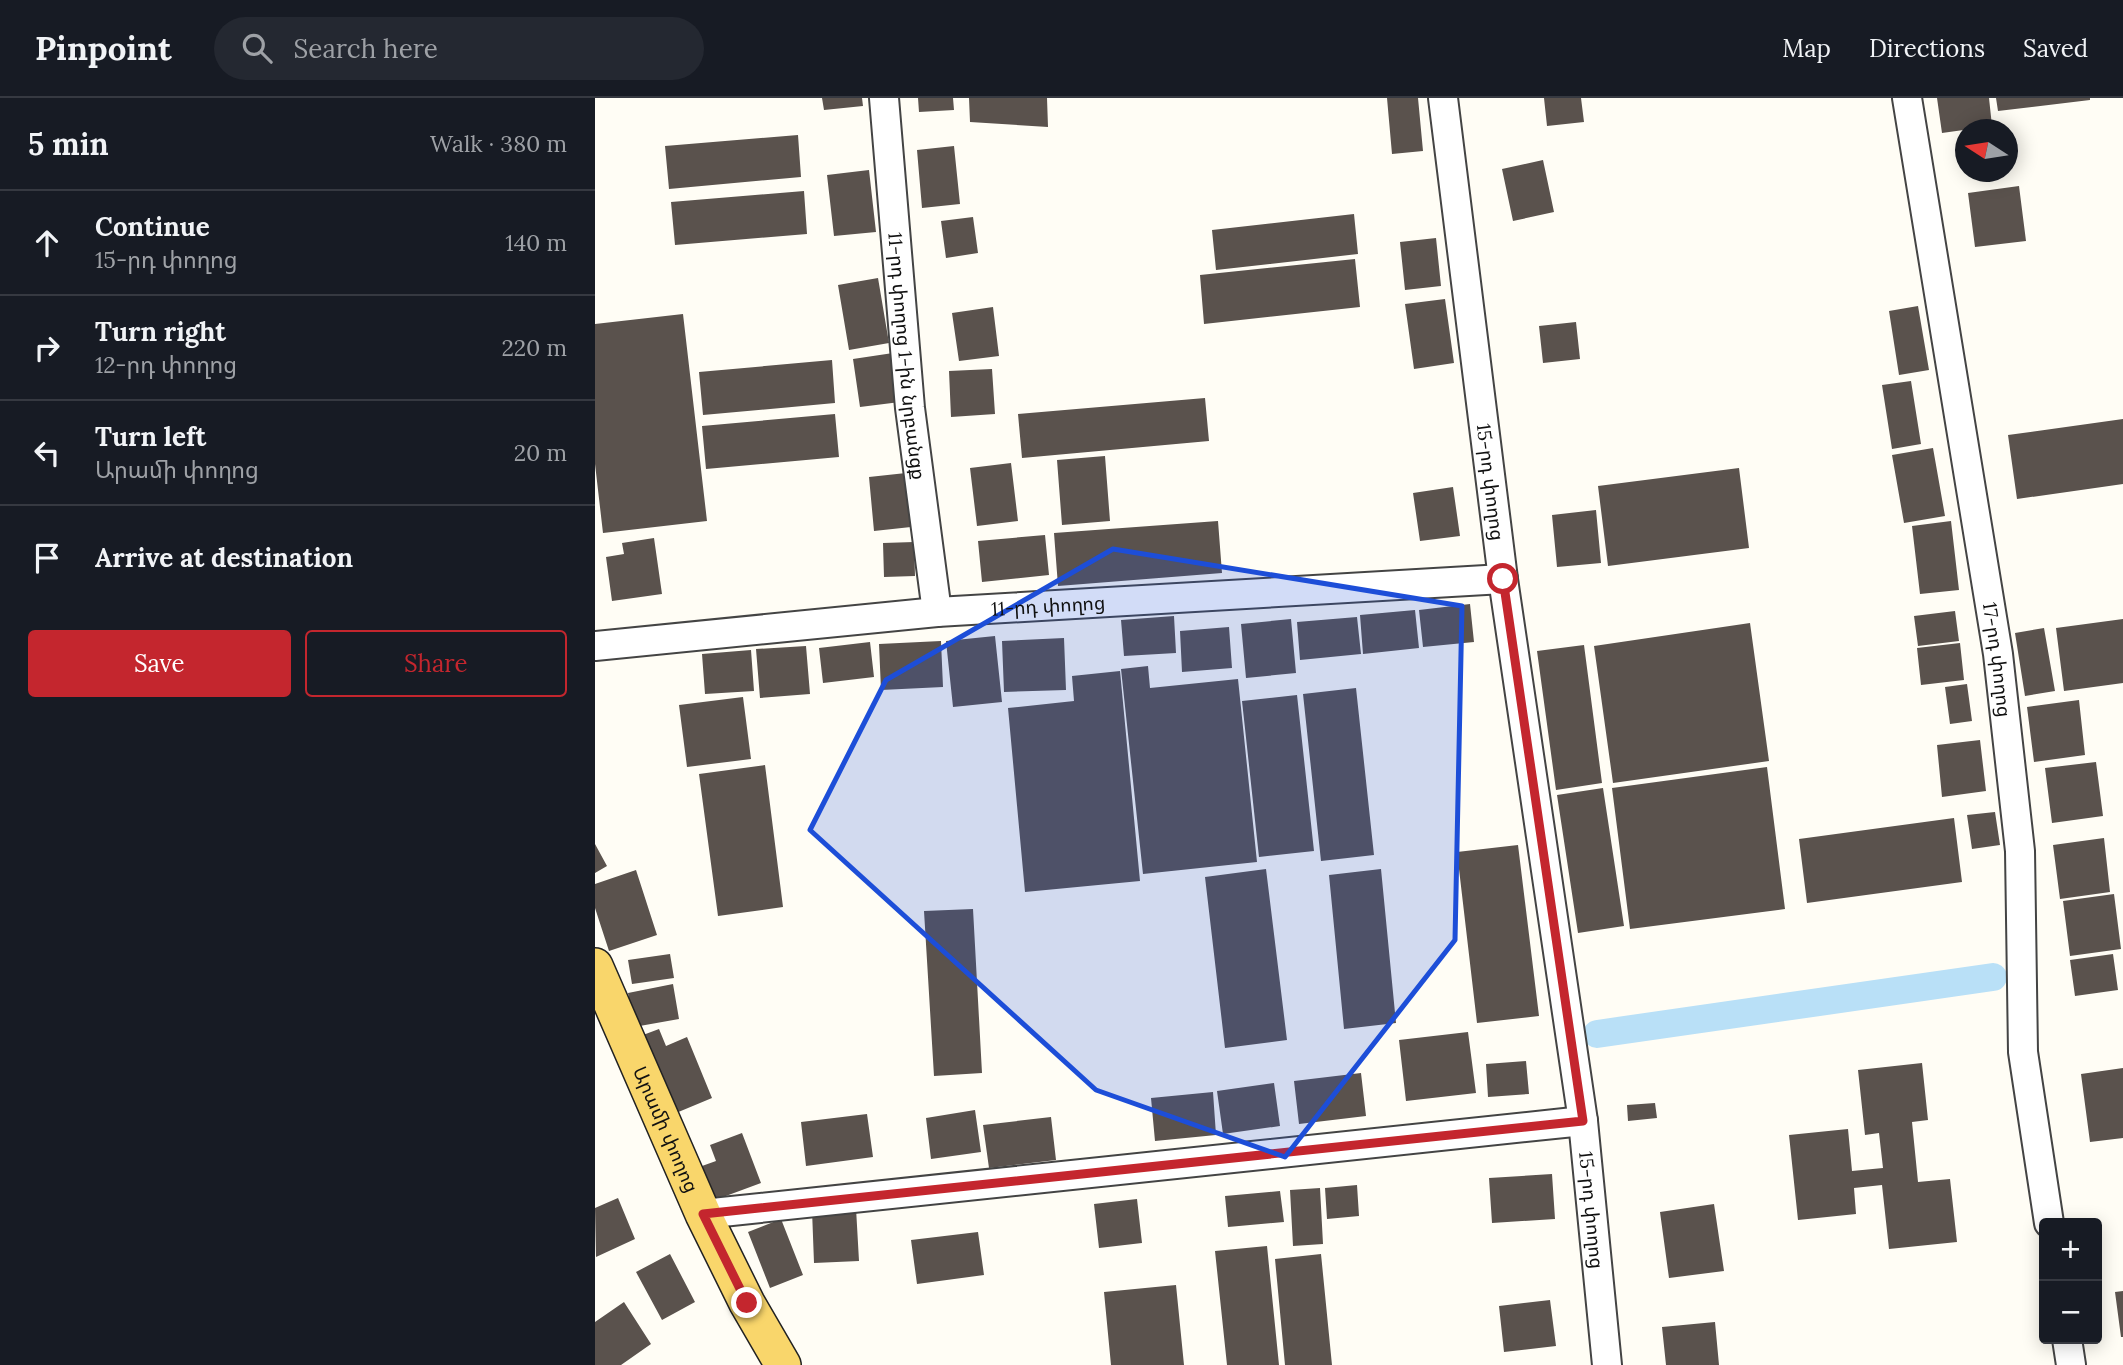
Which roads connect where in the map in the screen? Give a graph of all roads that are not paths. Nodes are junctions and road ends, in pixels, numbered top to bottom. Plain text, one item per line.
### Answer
1 (884, 98) edge
2 (1443, 98) edge
3 (1907, 98) edge
4 (1503, 579) junction
5 (937, 612) junction
6 (595, 646) edge
7 (595, 966) edge
8 (1583, 1121) junction
9 (703, 1214) junction
10 (2048, 1218) edge
11 (2068, 1344) edge
12 (783, 1365) edge
13 (1607, 1365) edge
14 (2071, 1365) edge

1 - 5 street, 11-րդ փողոց 1-ին նրբանցք
2 - 4 street, 15-րդ փողոց
3 - 10 street, 17-րդ փողոց
4 - 5 street, 11-րդ փողոց
4 - 8 street, 15-րդ փողոց
5 - 6 street, 11-րդ փողոց
7 - 9 main road, Արամի փողոց
8 - 9 street
8 - 13 street, 15-րդ փողոց
9 - 12 main road, Արամի փողոց
11 - 14 street

